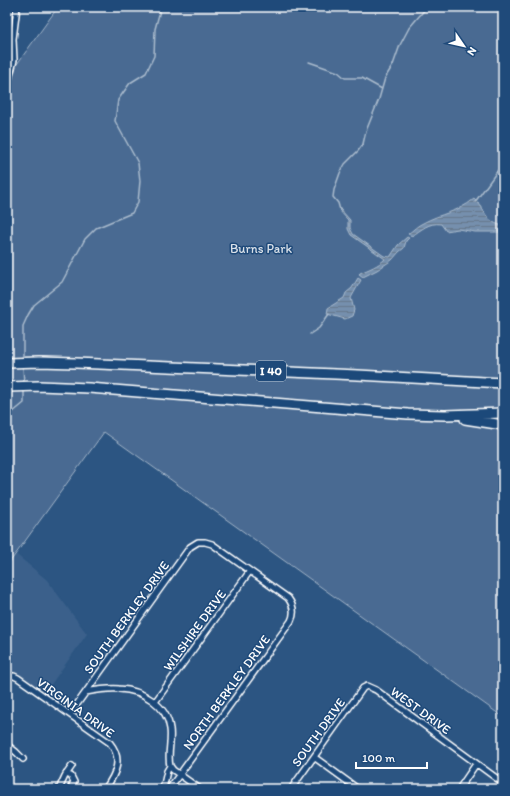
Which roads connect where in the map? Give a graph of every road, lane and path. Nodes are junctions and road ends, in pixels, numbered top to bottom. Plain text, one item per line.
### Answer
1 (17, 7) edge
2 (7, 87) edge
3 (7, 363) edge
4 (503, 382) edge
5 (7, 387) edge
6 (503, 413) edge
7 (446, 415) junction
8 (503, 426) edge
9 (250, 571) junction
10 (7, 676) edge
11 (363, 688) joint
12 (86, 692) junction
13 (155, 702) junction
14 (70, 714) junction
15 (7, 745) edge
16 (314, 757) junction
17 (23, 759) dead end
18 (476, 764) junction
19 (72, 766) dead end
20 (170, 766) junction
21 (66, 774) junction
22 (180, 774) junction
23 (503, 784) edge
24 (59, 789) edge
25 (70, 789) edge
26 (105, 789) edge
27 (163, 789) edge
28 (170, 789) edge
29 (200, 789) edge
30 (291, 789) edge
31 (358, 789) edge
32 (459, 789) edge

1 - 2 street
3 - 4 highway, I 40
5 - 7 highway
6 - 7 highway
7 - 8 highway
9 - 12 street, SOUTH BERKLEY DRIVE
9 - 13 street, WILSHIRE DRIVE
9 - 22 street, NORTH BERKLEY DRIVE
10 - 14 street, VIRGINIA DRIVE
11 - 16 street, SOUTH DRIVE
11 - 18 street, WEST DRIVE
12 - 13 street
12 - 14 street, SOUTH BERKLEY DRIVE
13 - 20 street
14 - 26 street, VIRGINIA DRIVE
15 - 17 street
16 - 30 street, SOUTH DRIVE
16 - 31 street
18 - 23 street, WEST DRIVE
18 - 32 street
19 - 21 street
20 - 22 street
20 - 27 street
21 - 24 street
21 - 25 street
22 - 28 street, NORTH BERKLEY DRIVE
22 - 29 street

